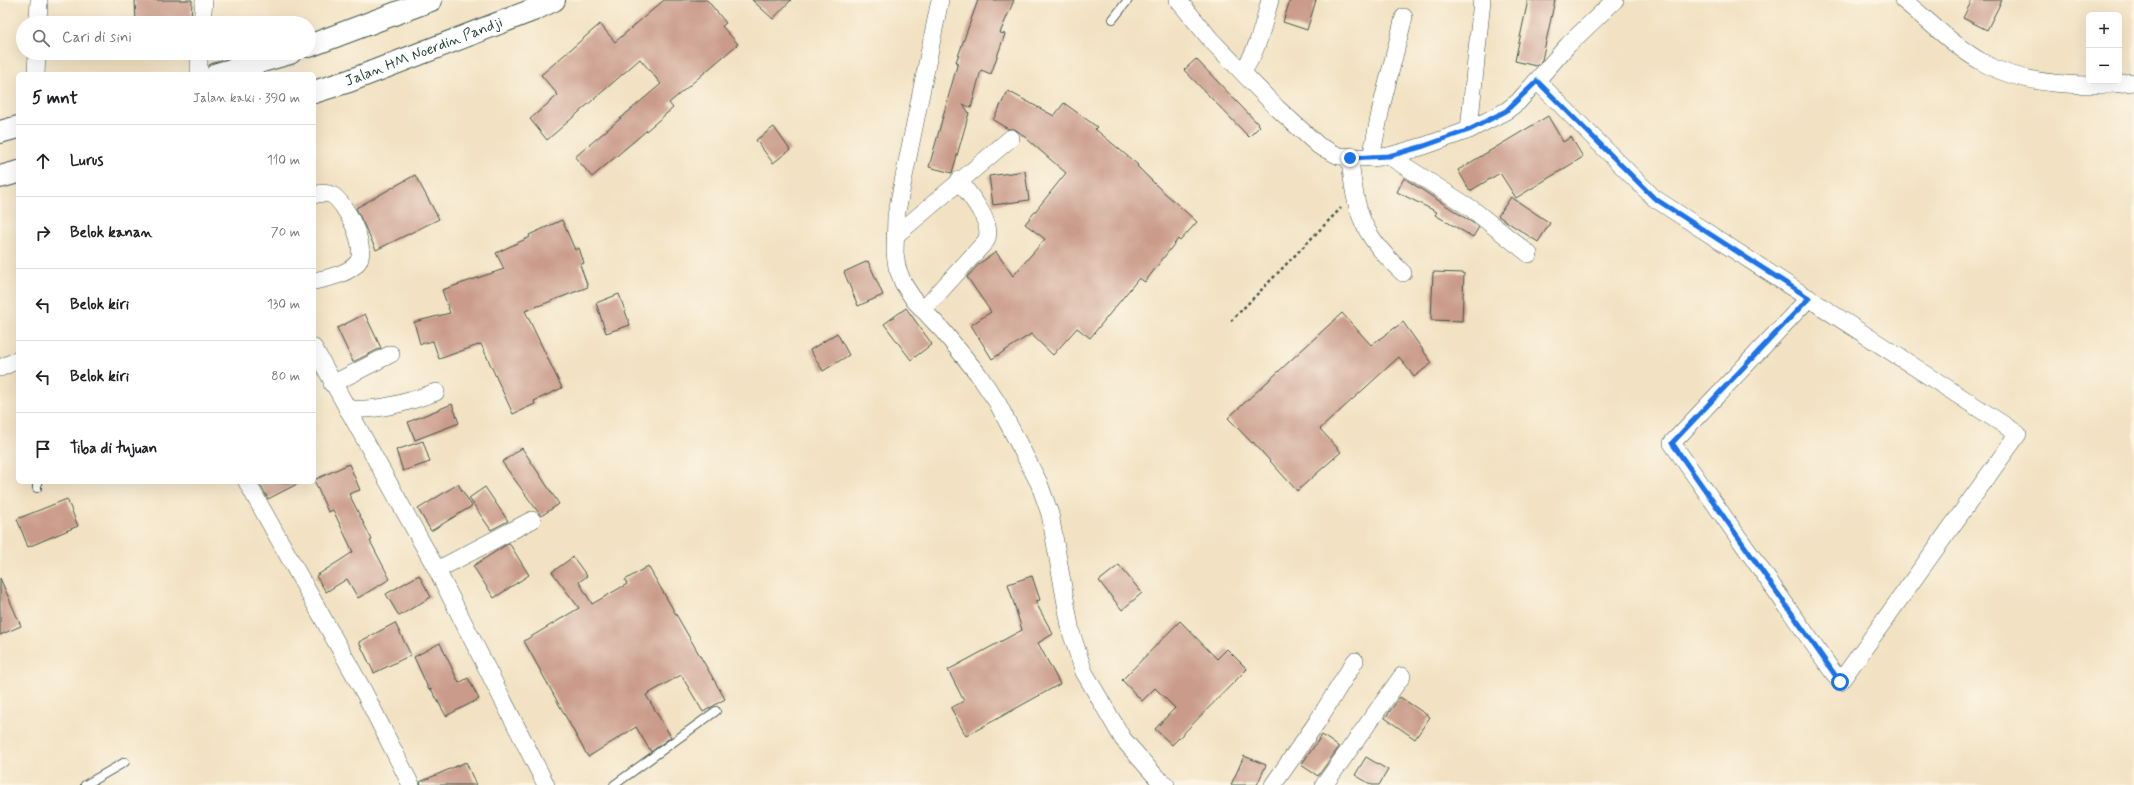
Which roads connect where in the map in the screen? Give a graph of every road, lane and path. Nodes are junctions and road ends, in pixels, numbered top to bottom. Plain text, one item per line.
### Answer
1 (39, 0) edge
2 (204, 0) edge
3 (431, 0) edge
4 (554, 0) edge
5 (940, 0) edge
6 (1128, 0) edge
7 (1178, 0) edge
8 (1270, 0) edge
9 (1482, 0) edge
10 (1615, 0) edge
11 (1903, 0) edge
12 (38, 16) edge
13 (203, 16) edge
14 (1404, 17) dead end
15 (1113, 18) dead end
16 (316, 43) edge
17 (37, 60) edge
18 (199, 60) edge
19 (266, 60) edge
20 (1243, 71) junction
21 (36, 72) edge
22 (199, 72) edge
23 (224, 72) edge
24 (1537, 81) junction
25 (2134, 82) edge
26 (316, 91) edge
27 (16, 128) edge
28 (1469, 130) junction
29 (0, 132) edge
30 (1011, 138) dead end
31 (1389, 156) junction
32 (1350, 158) junction
33 (1371, 158) junction
34 (16, 173) edge
35 (0, 178) edge
36 (959, 180) junction
37 (1355, 194) junction
38 (316, 195) edge
39 (895, 236) junction
40 (1529, 254) dead end
41 (1403, 273) dead end
42 (316, 280) edge
43 (1809, 298) junction
44 (923, 310) junction
45 (1231, 321) dead end
46 (316, 352) edge
47 (391, 354) dead end
48 (16, 361) edge
49 (0, 368) edge
50 (332, 384) junction
51 (436, 392) dead end
52 (347, 409) junction
53 (248, 484) edge
54 (532, 520) dead end
55 (437, 570) junction
56 (1355, 661) dead end
57 (1402, 676) dead end
58 (716, 711) dead end
59 (125, 762) dead end
60 (85, 785) edge
61 (411, 785) edge
62 (546, 785) edge
63 (614, 785) edge
64 (1166, 785) edge
65 (1273, 785) edge
66 (1324, 785) edge

1 - 12 street
2 - 13 street
3 - 16 main road
4 - 26 main road, Jalan HM Noerdin Pandji
5 - 39 street
6 - 15 lane
7 - 20 street
8 - 20 street
9 - 28 street
10 - 24 street
11 - 25 street
14 - 33 street
17 - 21 street
18 - 22 street
19 - 23 main road
20 - 32 street
24 - 28 street
24 - 43 street
27 - 29 main road
28 - 31 street
30 - 36 street
31 - 33 street
31 - 40 street
32 - 33 street
32 - 37 street
34 - 35 main road
36 - 39 street
36 - 44 street
37 - 41 street
37 - 45 path
38 - 42 street
39 - 44 street
43 - 43 street
44 - 64 street
46 - 50 street
47 - 50 street
48 - 49 street
50 - 52 street
51 - 52 street
52 - 55 street
53 - 61 street
54 - 55 street
55 - 62 street
56 - 65 street
57 - 66 street
58 - 63 lane
59 - 60 lane

